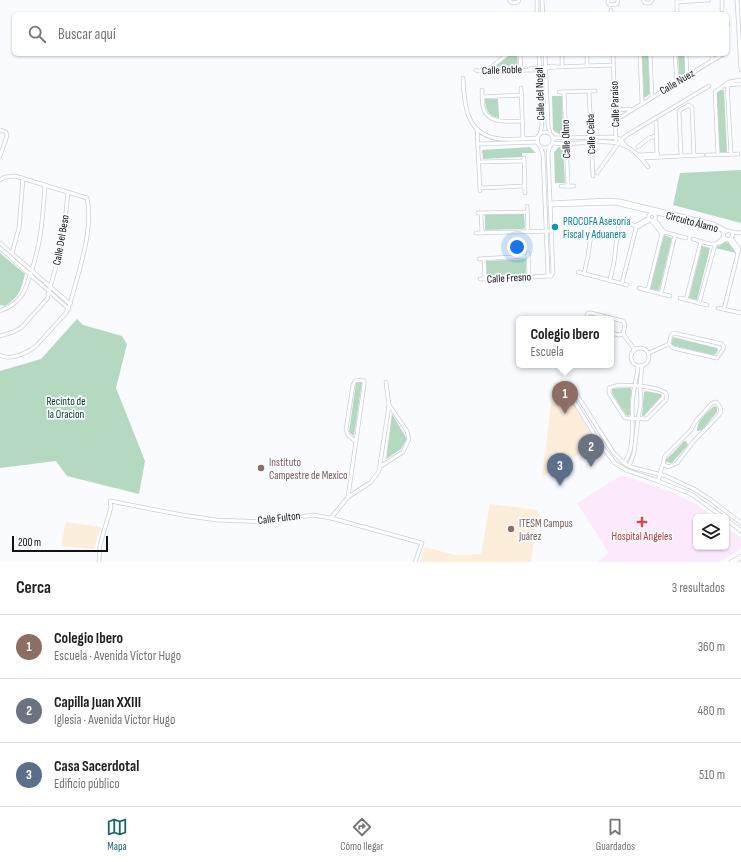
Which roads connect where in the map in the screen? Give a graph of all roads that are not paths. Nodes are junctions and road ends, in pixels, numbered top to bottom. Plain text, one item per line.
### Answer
1 (509, 0) edge
2 (520, 0) edge
3 (537, 0) edge
4 (542, 0) edge
5 (618, 0) edge
6 (643, 0) edge
7 (652, 0) edge
8 (709, 0) edge
9 (722, 0) edge
10 (737, 0) edge
11 (677, 1) edge
12 (687, 1) edge
13 (608, 2) edge
14 (722, 10) dead end
15 (537, 12) edge
16 (543, 12) edge
17 (678, 12) edge
18 (740, 26) edge
19 (505, 56) edge
20 (520, 56) edge
21 (539, 56) edge
22 (545, 56) edge
23 (562, 56) edge
24 (587, 56) edge
25 (613, 56) edge
26 (640, 56) edge
27 (650, 56) edge
28 (675, 56) edge
29 (686, 56) edge
30 (712, 56) edge
31 (720, 56) edge
32 (712, 61) junction
33 (614, 65) junction
34 (587, 66) junction
35 (562, 67) junction
36 (539, 68) junction
37 (546, 68) junction
38 (476, 70) dead end
39 (521, 70) junction
40 (741, 70) edge
41 (486, 71) junction
42 (687, 76) junction
43 (463, 78) dead end
44 (677, 82) junction
45 (741, 82) edge
46 (727, 84) junction
47 (710, 86) dead end
48 (521, 88) dead end
49 (482, 90) dead end
50 (589, 91) junction
51 (595, 91) dead end
52 (559, 92) dead end
53 (564, 92) junction
54 (522, 95) junction
55 (482, 97) junction
56 (652, 97) junction
57 (642, 103) junction
58 (616, 110) junction
59 (630, 110) junction
60 (616, 120) junction
61 (522, 121) junction
62 (656, 122) dead end
63 (477, 129) junction
64 (0, 130) edge
65 (550, 133) junction
66 (539, 136) junction
67 (656, 136) junction
68 (591, 137) junction
69 (616, 137) junction
70 (523, 138) junction
71 (553, 138) junction
72 (565, 138) junction
73 (591, 142) junction
74 (619, 142) junction
75 (566, 143) junction
76 (478, 144) junction
77 (539, 144) junction
78 (551, 144) junction
79 (638, 147) dead end
80 (0, 154) edge
81 (731, 154) junction
82 (738, 154) dead end
83 (638, 155) junction
84 (718, 155) junction
85 (658, 156) junction
86 (681, 156) junction
87 (694, 156) junction
88 (642, 158) junction
89 (478, 162) junction
90 (648, 167) dead end
91 (597, 173) dead end
92 (593, 176) dead end
93 (23, 178) junction
94 (0, 180) edge
95 (45, 185) junction
96 (525, 186) junction
97 (561, 186) dead end
98 (568, 186) junction
99 (574, 186) dead end
100 (68, 192) junction
101 (525, 193) dead end
102 (593, 202) junction
103 (550, 204) junction
104 (527, 206) dead end
105 (644, 206) junction
106 (646, 210) junction
107 (527, 212) junction
108 (664, 212) junction
109 (657, 214) junction
110 (651, 219) junction
111 (593, 220) junction
112 (588, 221) dead end
113 (619, 222) junction
114 (636, 228) junction
115 (552, 230) junction
116 (528, 231) junction
117 (546, 231) junction
118 (726, 231) junction
119 (732, 232) junction
120 (482, 233) junction
121 (663, 233) junction
122 (741, 233) edge
123 (476, 234) dead end
124 (675, 235) junction
125 (686, 238) dead end
126 (693, 239) dead end
127 (728, 239) junction
128 (701, 241) junction
129 (0, 243) edge
130 (714, 245) junction
131 (0, 248) edge
132 (740, 249) edge
133 (738, 253) junction
134 (11, 255) junction
135 (479, 259) dead end
136 (484, 259) junction
137 (578, 272) dead end
138 (31, 273) junction
139 (584, 274) junction
140 (549, 275) junction
141 (529, 277) junction
142 (480, 279) dead end
143 (485, 279) junction
144 (610, 280) junction
145 (622, 284) junction
146 (627, 284) dead end
147 (50, 288) junction
148 (639, 288) dead end
149 (648, 290) junction
150 (50, 292) junction
151 (661, 294) junction
152 (670, 296) dead end
153 (680, 298) dead end
154 (686, 300) junction
155 (699, 303) junction
156 (70, 304) junction
157 (707, 305) dead end
158 (718, 308) dead end
159 (69, 309) junction
160 (724, 309) junction
161 (0, 311) edge
162 (741, 314) edge
163 (587, 316) edge
164 (603, 316) edge
165 (614, 319) edge
166 (614, 334) edge
167 (623, 334) junction
168 (0, 336) edge
169 (669, 344) junction
170 (635, 350) junction
171 (649, 353) junction
172 (0, 355) edge
173 (638, 366) junction
174 (642, 366) junction
175 (386, 382) dead end
176 (635, 386) junction
177 (640, 386) junction
178 (389, 405) junction
179 (633, 419) junction
180 (638, 420) junction
181 (691, 430) junction
182 (687, 435) junction
183 (604, 436) junction
184 (699, 436) junction
185 (598, 440) junction
186 (355, 441) junction
187 (694, 441) junction
188 (630, 446) junction
189 (635, 447) junction
190 (613, 452) junction
191 (608, 456) junction
192 (624, 463) junction
193 (663, 464) junction
194 (381, 466) junction
195 (629, 466) junction
196 (668, 467) junction
197 (660, 474) junction
198 (666, 476) junction
199 (658, 481) junction
200 (704, 495) junction
201 (348, 497) junction
202 (700, 500) junction
203 (115, 502) junction
204 (111, 507) junction
205 (719, 514) edge
206 (331, 518) junction
207 (729, 522) edge
208 (741, 522) edge
209 (741, 531) edge
210 (741, 557) edge
211 (99, 562) edge
212 (415, 562) edge
213 (732, 562) edge

1 - 2 street
3 - 15 street
4 - 16 street
5 - 13 street
6 - 7 street
8 - 12 street
9 - 14 street
10 - 18 street
11 - 12 street
11 - 17 street
18 - 40 street
19 - 41 street
20 - 39 street
21 - 36 street, Calle del Nogal
22 - 37 street, Calle del Nogal
23 - 35 street
24 - 34 street
25 - 33 street, Calle Paraíso
26 - 57 street
27 - 56 street
28 - 44 street
29 - 42 street
30 - 32 street
31 - 32 street, Calle Nuez
32 - 42 street, Calle Nuez
33 - 34 street, Calle Roble
33 - 58 street, Calle Paraíso
34 - 35 street, Calle Roble
35 - 37 street, Calle Roble
36 - 37 street, Calle Roble
36 - 39 street, Calle Roble
36 - 66 street, Calle del Nogal
37 - 65 street, Calle del Nogal
38 - 41 street, Calle Roble
39 - 41 street, Calle Roble
42 - 44 street, Calle Nuez
43 - 63 street
44 - 56 street, Calle Nuez
45 - 46 street
46 - 81 street
46 - 84 street
47 - 74 street
48 - 54 street
49 - 55 street
50 - 51 street
50 - 53 street
50 - 68 street, Calle Ceiba
52 - 53 street
53 - 72 street, Calle Olmo
54 - 55 street
54 - 61 street
55 - 61 street
56 - 57 street, Calle Nuez
57 - 59 street, Calle Nuez
58 - 59 street
58 - 60 street, Calle Paraíso
59 - 60 street, Calle Nuez
60 - 69 street, Calle Paraíso
61 - 70 street
62 - 67 street
63 - 70 street
63 - 76 street
64 - 80 street
65 - 66 street
65 - 71 street
66 - 70 street
66 - 77 street
67 - 79 street
67 - 85 street
68 - 69 street
68 - 72 street
68 - 73 street, Calle Ceiba
69 - 74 street, Calle Paraíso
71 - 72 street
71 - 78 street
72 - 75 street, Calle Olmo
73 - 74 street
73 - 75 street
73 - 92 street, Calle Ceiba
74 - 83 street
74 - 91 street
75 - 78 street
75 - 98 street, Calle Olmo
76 - 77 street
76 - 89 street
77 - 78 street
77 - 117 street
78 - 103 street
81 - 82 street
81 - 84 street
83 - 85 street
83 - 88 street
84 - 87 street
85 - 86 street
85 - 88 street
86 - 87 street
86 - 87 street
88 - 90 street
89 - 96 street
89 - 96 street
93 - 94 street
93 - 95 street
93 - 134 street
95 - 100 street
95 - 138 street
96 - 101 street
97 - 98 street
98 - 99 street
100 - 147 street, Calle Del Beso
100 - 156 street
102 - 103 street, Circuito Álamo
102 - 105 street, Circuito Álamo
102 - 106 street, Circuito Álamo
103 - 115 street
104 - 107 street
105 - 106 street, Circuito Álamo
105 - 108 street, Circuito Álamo
106 - 109 street, Circuito Álamo
106 - 110 street, Circuito Álamo
107 - 116 street
107 - 120 street
108 - 109 street, Circuito Álamo
108 - 118 street, Circuito Álamo
109 - 110 street
109 - 110 street
109 - 118 street, Circuito Álamo
110 - 114 street, Circuito Álamo
110 - 121 street, Circuito Álamo
111 - 112 street
111 - 113 street
111 - 139 street
113 - 114 street
113 - 144 street
114 - 145 street
115 - 117 street
115 - 140 street
116 - 117 street
116 - 120 street
117 - 140 street
118 - 119 street
118 - 127 street
119 - 122 street
119 - 127 street
120 - 123 street
121 - 124 street, Circuito Álamo
121 - 149 street, Circuito Álamo
124 - 125 street, Circuito Álamo
124 - 151 street, Circuito Álamo
126 - 128 street
127 - 130 street
127 - 132 street
127 - 133 street
128 - 130 street
128 - 154 street
129 - 134 street
130 - 155 street
131 - 134 street
132 - 133 street
133 - 160 street
134 - 138 street
135 - 136 street
136 - 141 street
136 - 143 street
137 - 139 street
138 - 147 street
138 - 150 street
138 - 161 street
139 - 144 street
140 - 141 street, Calle Fresno
141 - 143 street, Calle Fresno
142 - 143 street, Calle Fresno
144 - 145 street
145 - 146 street
147 - 150 street, Calle Del Beso
147 - 156 street
148 - 149 street
149 - 151 street
150 - 159 street
150 - 168 street
151 - 152 street
153 - 154 street
154 - 155 street
155 - 157 street
156 - 159 street
158 - 160 street
159 - 172 street
160 - 162 street
163 - 164 street
165 - 167 street
166 - 167 street
167 - 170 street
169 - 169 street
169 - 171 street
170 - 171 street
170 - 173 street
171 - 174 street
173 - 174 street
173 - 176 street
174 - 177 street
175 - 178 street
176 - 177 street
176 - 179 street
176 - 179 street
177 - 180 street
177 - 180 street
178 - 194 street
178 - 194 street
179 - 180 street
179 - 188 street
180 - 189 street
181 - 182 street
181 - 184 street
181 - 184 street
182 - 187 street
182 - 193 street
183 - 185 street
183 - 185 street
183 - 190 street
184 - 187 street
185 - 191 street
186 - 186 street
186 - 201 street
187 - 196 street
188 - 189 street
188 - 192 street
189 - 195 street
190 - 191 street
190 - 192 street
191 - 199 street
192 - 195 street
193 - 196 street
193 - 197 street
194 - 201 street
195 - 197 street
196 - 198 street
197 - 198 street
197 - 199 street
198 - 200 street
199 - 202 street
200 - 202 street
200 - 208 street
201 - 206 street
202 - 205 street
203 - 204 street
203 - 204 street, Calle Fulton
203 - 206 street, Calle Fulton
204 - 211 street
206 - 212 street, Calle Fulton
207 - 209 street
210 - 213 main road

